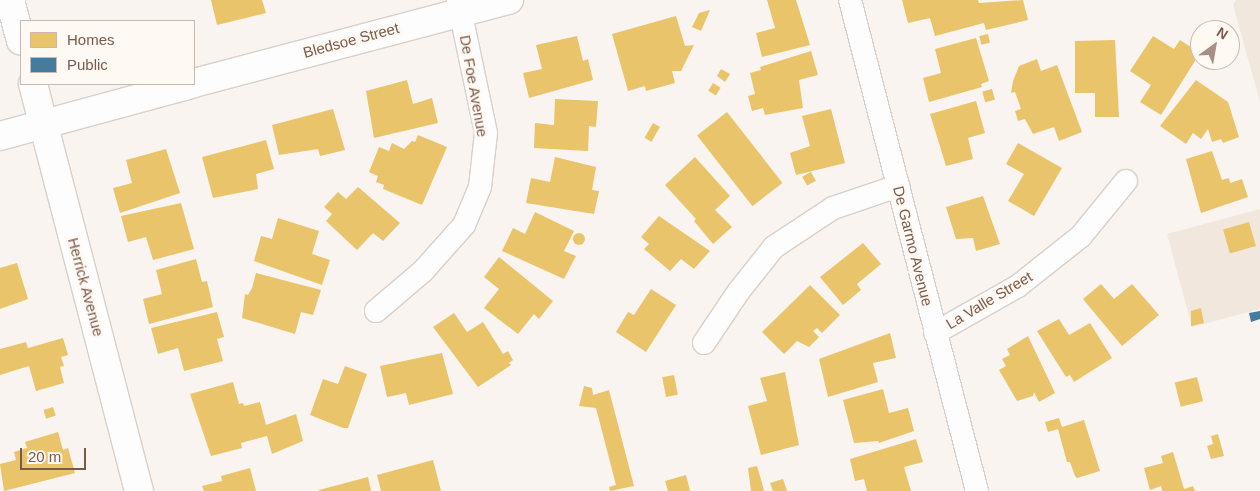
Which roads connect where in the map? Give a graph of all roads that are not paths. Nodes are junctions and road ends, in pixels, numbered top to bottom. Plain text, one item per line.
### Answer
1 (10, 0) edge
2 (509, 0) edge
3 (850, 0) edge
4 (459, 5) edge
5 (20, 37) edge
6 (195, 83) edge
7 (33, 85) edge
8 (189, 85) edge
9 (44, 124) junction
10 (0, 136) edge
11 (1126, 181) dead end
12 (898, 186) junction
13 (376, 312) dead end
14 (935, 333) junction
15 (704, 344) dead end
16 (139, 491) edge
17 (977, 491) edge

1 - 5 street
2 - 4 street, Bledsoe Street
3 - 12 street, De Garmo Avenue
4 - 6 street, Bledsoe Street
4 - 13 street, De Foe Avenue
7 - 9 street, Herrick Avenue
8 - 9 street, Bledsoe Street
9 - 10 street, Bledsoe Street
9 - 16 street, Herrick Avenue
11 - 14 street, La Valle Street
12 - 14 street, De Garmo Avenue
12 - 15 street
14 - 17 street, De Garmo Avenue

